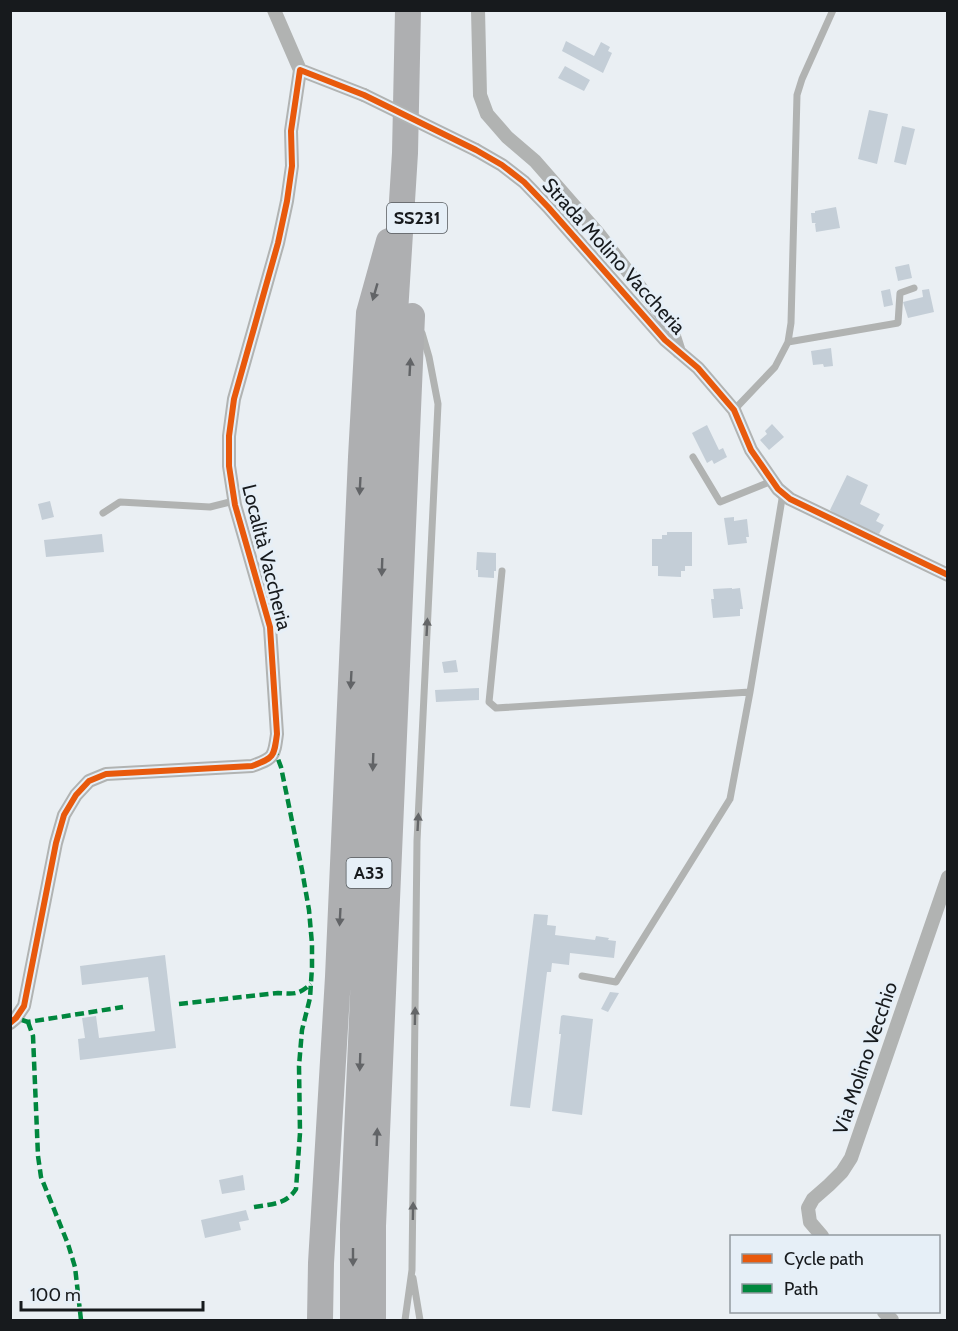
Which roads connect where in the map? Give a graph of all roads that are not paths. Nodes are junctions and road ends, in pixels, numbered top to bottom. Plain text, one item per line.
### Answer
1 (274, 10) edge
2 (408, 10) edge
3 (426, 10) edge
4 (478, 10) edge
5 (833, 10) edge
6 (300, 70) junction
7 (405, 153) junction
8 (914, 288) dead end
9 (416, 313) dead end
10 (788, 342) junction
11 (680, 352) junction
12 (734, 410) junction
13 (398, 425) junction
14 (693, 457) dead end
15 (772, 481) junction
16 (783, 493) junction
17 (234, 501) junction
18 (103, 513) dead end
19 (502, 571) dead end
20 (948, 575) edge
21 (750, 692) junction
22 (948, 877) edge
23 (582, 976) dead end
24 (10, 1023) edge
25 (821, 1235) edge
26 (412, 1270) junction
27 (320, 1320) edge
28 (353, 1320) edge
29 (373, 1320) edge
30 (405, 1320) edge
31 (420, 1320) edge

1 - 6 street
2 - 7 highway, SS231
13 -> 3 highway, SS231
4 - 11 street, Strada Molino Vaccheria
5 - 10 lane
6 - 11 street, Strada Molino Vaccheria, bridge
6 - 17 street, Località Vaccheria
7 - 13 highway, SS231
7 -> 27 highway
8 - 10 lane
26 -> 9 lane
10 - 12 lane
11 - 12 street
12 - 15 street
13 -> 28 highway, A33
29 -> 13 highway, A33
14 - 15 lane
15 - 16 street
16 - 20 street
16 - 21 lane
17 - 18 lane
17 - 24 street, Località Vaccheria
19 - 21 lane
21 - 23 lane
22 - 25 street, Via Molino Vecchio
26 - 30 lane
26 - 31 lane

